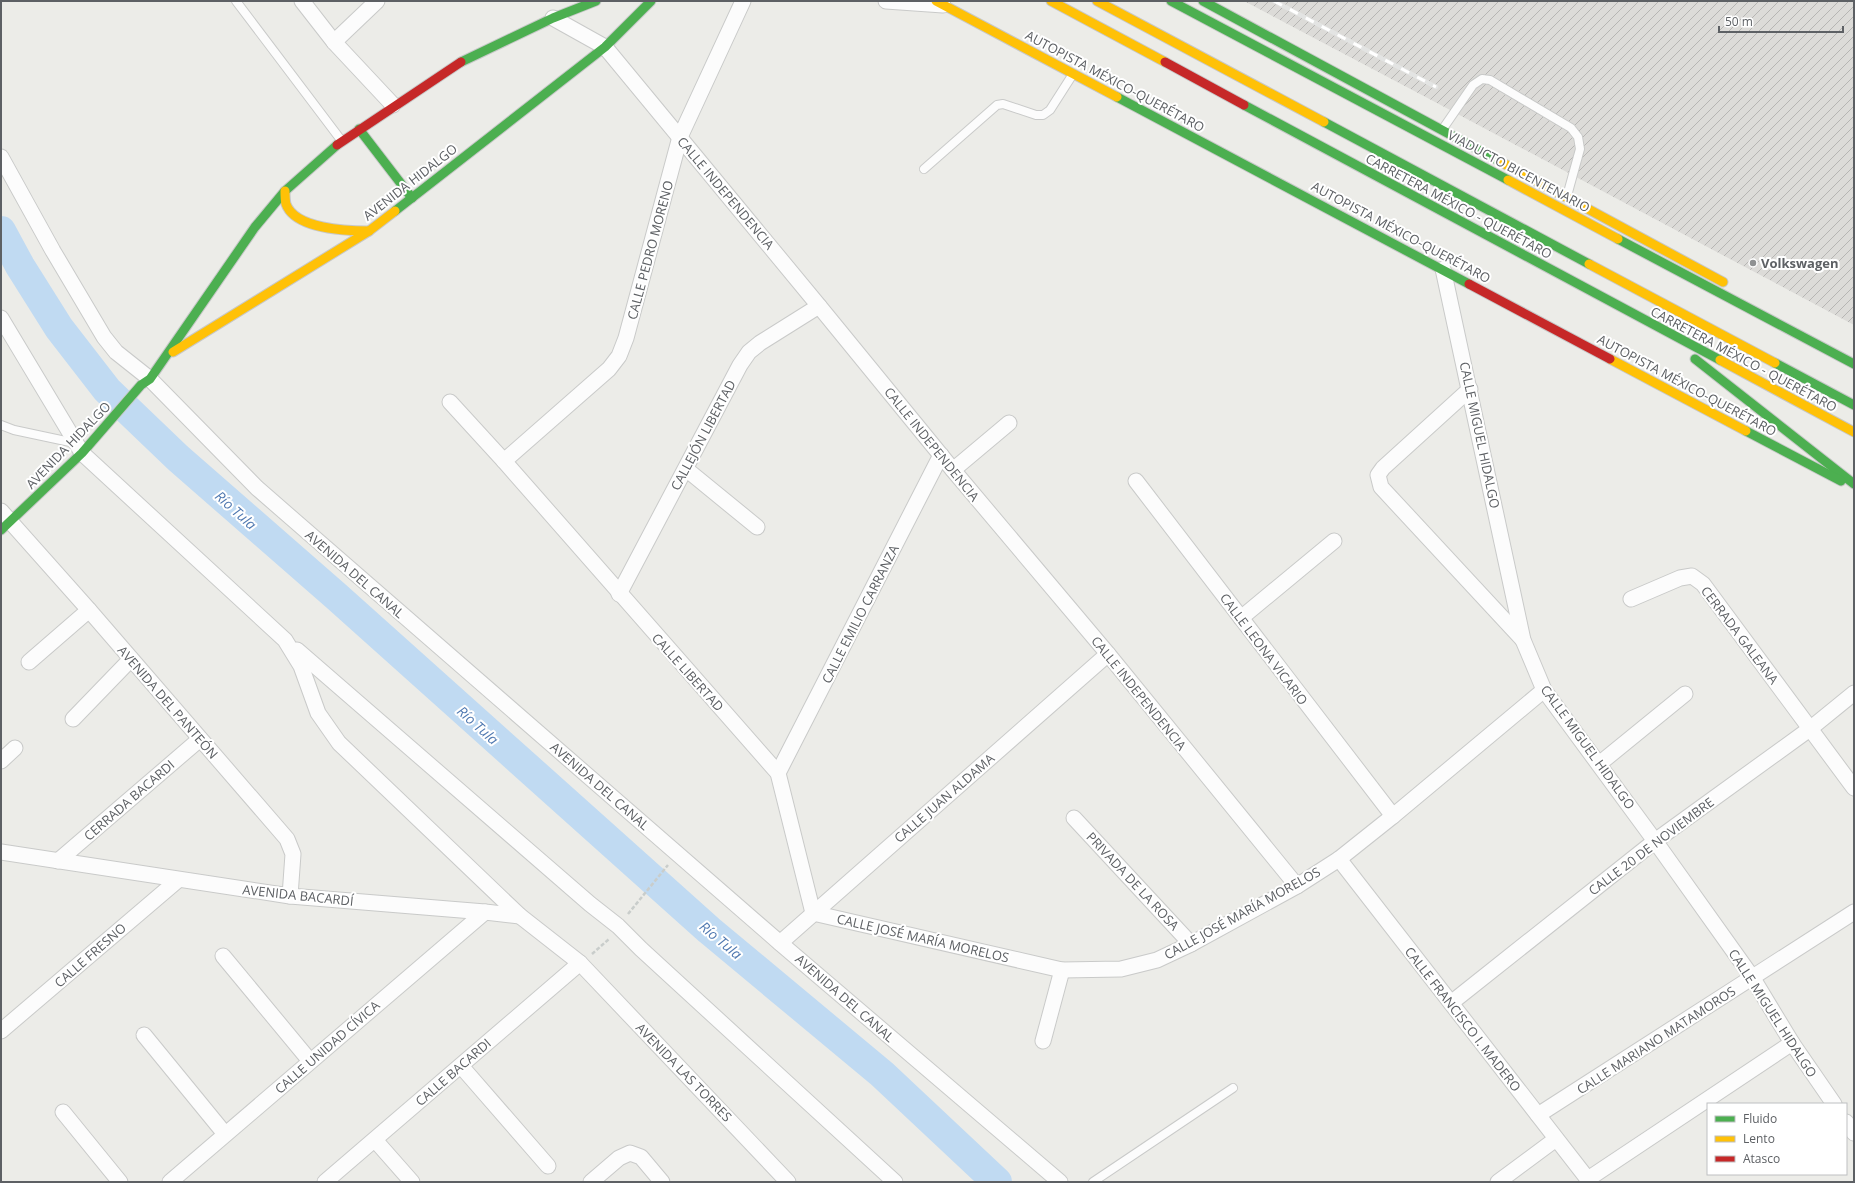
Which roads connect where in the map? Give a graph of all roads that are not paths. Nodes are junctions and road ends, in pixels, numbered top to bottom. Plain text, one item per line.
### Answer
1 (236, 1) edge
2 (302, 1) edge
3 (377, 1) edge
4 (596, 1) edge
5 (651, 1) edge
6 (743, 1) edge
7 (886, 1) edge
8 (1051, 1) edge
9 (1097, 1) edge
10 (1172, 1) edge
11 (1202, 1) edge
12 (939, 3) edge
13 (553, 18) junction
14 (334, 42) junction
15 (605, 47) junction
16 (1074, 74) junction
17 (393, 105) junction
18 (359, 129) junction
19 (1442, 130) junction
20 (680, 138) junction
21 (341, 141) junction
22 (1, 157) edge
23 (924, 169) dead end
24 (285, 191) junction
25 (1567, 197) junction
26 (412, 198) junction
27 (369, 231) junction
28 (1443, 269) junction
29 (1733, 288) dead end
30 (820, 306) junction
31 (1, 318) edge
32 (1649, 322) junction
33 (165, 357) junction
34 (1854, 364) edge
35 (146, 382) junction
36 (1814, 384) junction
37 (1470, 389) junction
38 (1854, 399) edge
39 (450, 402) dead end
40 (1854, 405) edge
41 (1009, 423) dead end
42 (1, 425) edge
43 (1854, 432) edge
44 (79, 448) junction
45 (942, 456) junction
46 (504, 461) junction
47 (686, 469) junction
48 (953, 470) junction
49 (1136, 481) dead end
50 (1854, 484) edge
51 (1854, 488) edge
52 (4, 521) edge
53 (757, 527) dead end
54 (1334, 541) dead end
55 (619, 594) junction
56 (1631, 600) dead end
57 (89, 610) junction
58 (1241, 618) junction
59 (286, 640) junction
60 (1523, 640) junction
61 (1108, 654) junction
62 (131, 659) junction
63 (29, 662) dead end
64 (1544, 690) junction
65 (1854, 693) edge
66 (1685, 694) dead end
67 (73, 719) dead end
68 (1811, 728) junction
69 (200, 739) junction
70 (15, 748) dead end
71 (1, 761) edge
72 (1599, 764) junction
73 (778, 773) junction
74 (1854, 788) edge
75 (1393, 816) junction
76 (1074, 818) dead end
77 (1655, 841) junction
78 (1, 852) edge
79 (1339, 859) junction
80 (58, 861) junction
81 (178, 880) junction
82 (1297, 886) junction
83 (290, 896) junction
84 (485, 912) junction
85 (1854, 912) edge
86 (813, 913) junction
87 (520, 916) junction
88 (780, 943) junction
89 (1191, 944) junction
90 (223, 956) dead end
91 (580, 963) junction
92 (1062, 970) junction
93 (1752, 977) junction
94 (1451, 1003) junction
95 (1, 1031) edge
96 (144, 1035) dead end
97 (1043, 1041) dead end
98 (1792, 1043) junction
99 (310, 1061) junction
100 (461, 1066) junction
101 (1233, 1088) dead end
102 (1833, 1103) edge
103 (63, 1112) dead end
104 (1538, 1116) junction
105 (1847, 1123) edge
106 (1854, 1133) edge
107 (225, 1134) junction
108 (1556, 1139) junction
109 (375, 1140) junction
110 (548, 1166) dead end
111 (1589, 1181) edge
112 (120, 1182) edge
113 (170, 1182) edge
114 (325, 1182) edge
115 (412, 1182) edge
116 (590, 1182) edge
117 (662, 1182) edge
118 (788, 1182) edge
119 (895, 1182) edge
120 (1060, 1182) edge
121 (1093, 1182) edge
122 (1498, 1182) edge

1 - 21 lane
2 - 14 street
3 - 14 street
4 - 13 main road, AVENIDA HIDALGO
5 - 15 main road, AVENIDA HIDALGO
6 - 20 street, CALLE PEDRO MORENO
7 - 12 street
8 - 32 main road, CARRETERA MÉXICO - QUERÉTARO
9 - 36 main road, CARRETERA MÉXICO - QUERÉTARO
10 - 34 main road, VIADUCTO BICENTENARIO
11 - 19 main road
12 - 16 main road, AUTOPISTA MÉXICO-QUERÉTARO
13 - 15 street, CALLE INDEPENDENCIA
13 - 17 main road, AVENIDA HIDALGO
14 - 17 street
15 - 20 street, CALLE INDEPENDENCIA
15 - 26 main road, AVENIDA HIDALGO
16 - 23 lane
16 - 28 main road, AUTOPISTA MÉXICO-QUERÉTARO
17 - 18 main road, AVENIDA HIDALGO
18 - 21 main road, AVENIDA HIDALGO
18 - 26 main road
19 - 25 main road
19 - 25 lane
20 - 30 street, CALLE INDEPENDENCIA
20 - 46 street, CALLE PEDRO MORENO
21 - 24 main road, AVENIDA HIDALGO
22 - 35 street, AVENIDA DEL CANAL
24 - 27 main road
24 - 33 main road, AVENIDA HIDALGO
25 - 29 main road
26 - 27 main road, AVENIDA HIDALGO
27 - 33 main road, AVENIDA HIDALGO
28 - 37 street, CALLE MIGUEL HIDALGO
28 - 51 main road, AUTOPISTA MÉXICO-QUERÉTARO
30 - 45 street, CALLE INDEPENDENCIA
30 - 47 street, CALLEJÓN LIBERTAD
31 - 44 street
32 - 43 main road, CARRETERA MÉXICO - QUERÉTARO
32 - 50 main road
33 - 35 main road, AVENIDA HIDALGO
35 - 44 main road, AVENIDA HIDALGO
35 - 88 street, AVENIDA DEL CANAL
36 - 38 main road
36 - 40 main road, CARRETERA MÉXICO - QUERÉTARO
37 - 60 street, CALLE MIGUEL HIDALGO
37 - 60 street
39 - 46 street, CALLE LIBERTAD
41 - 48 street
42 - 44 lane
44 - 52 main road, AVENIDA HIDALGO
44 - 59 street
45 - 48 street, CALLE INDEPENDENCIA
45 - 73 street, CALLE EMILIO CARRANZA
46 - 55 street, CALLE LIBERTAD
47 - 53 street
47 - 55 street, CALLEJÓN LIBERTAD
48 - 61 street, CALLE INDEPENDENCIA
49 - 58 street, CALLE LEONA VICARIO
52 - 57 street, AVENIDA DEL PANTEÓN
54 - 58 street
55 - 73 street, CALLE LIBERTAD
56 - 68 street, CERRADA GALEANA
57 - 62 street, AVENIDA DEL PANTEÓN
57 - 63 street
58 - 75 street, CALLE LEONA VICARIO
59 - 87 street
59 - 119 street
60 - 64 street, CALLE MIGUEL HIDALGO
61 - 82 street, CALLE INDEPENDENCIA
61 - 86 street, CALLE JUAN ALDAMA
62 - 67 street
62 - 69 street, AVENIDA DEL PANTEÓN
64 - 72 street, CALLE MIGUEL HIDALGO
64 - 75 street, CALLE JOSÉ MARÍA MORELOS
65 - 68 street, CALLE 20 DE NOVIEMBRE
66 - 72 street
68 - 74 street
68 - 77 street, CALLE 20 DE NOVIEMBRE
69 - 80 street, CERRADA BACARDI
69 - 83 street, AVENIDA DEL PANTEÓN
70 - 71 street
72 - 77 street, CALLE MIGUEL HIDALGO
73 - 86 street, CALLE LIBERTAD
75 - 79 street, CALLE JOSÉ MARÍA MORELOS
76 - 89 street, PRIVADA DE LA ROSA
77 - 93 street, CALLE MIGUEL HIDALGO
77 - 94 street, CALLE 20 DE NOVIEMBRE
78 - 80 street, AVENIDA BACARDÍ
79 - 82 street, CALLE JOSÉ MARÍA MORELOS
79 - 94 street, CALLE FRANCISCO I. MADERO
80 - 81 street, AVENIDA BACARDÍ
81 - 83 street, AVENIDA BACARDÍ
81 - 95 street, CALLE FRESNO
82 - 89 street, CALLE JOSÉ MARÍA MORELOS
83 - 84 street, AVENIDA BACARDÍ
84 - 87 street, AVENIDA BACARDÍ
84 - 99 street, CALLE UNIDAD CÍVICA
85 - 93 street, CALLE MARIANO MATAMOROS
86 - 88 street, CALLE JUAN ALDAMA
86 - 92 street, CALLE JOSÉ MARÍA MORELOS
87 - 91 street
88 - 120 street, AVENIDA DEL CANAL
89 - 92 street, CALLE JOSÉ MARÍA MORELOS
90 - 99 street
91 - 100 street, CALLE BACARDI
91 - 118 street, AVENIDA LAS TORRES
92 - 97 street
93 - 98 street, CALLE MIGUEL HIDALGO
93 - 104 street, CALLE MARIANO MATAMOROS
94 - 104 street, CALLE FRANCISCO I. MADERO
96 - 107 street
98 - 102 street, CALLE MIGUEL HIDALGO
98 - 111 street
99 - 107 street, CALLE UNIDAD CÍVICA
100 - 109 street, CALLE BACARDI
100 - 110 street
101 - 121 lane
103 - 112 street
104 - 108 street, CALLE FRANCISCO I. MADERO
105 - 106 street
107 - 113 street, CALLE UNIDAD CÍVICA
108 - 111 street, CALLE FRANCISCO I. MADERO
108 - 122 street
109 - 114 street, CALLE BACARDI
109 - 115 street
116 - 117 street

